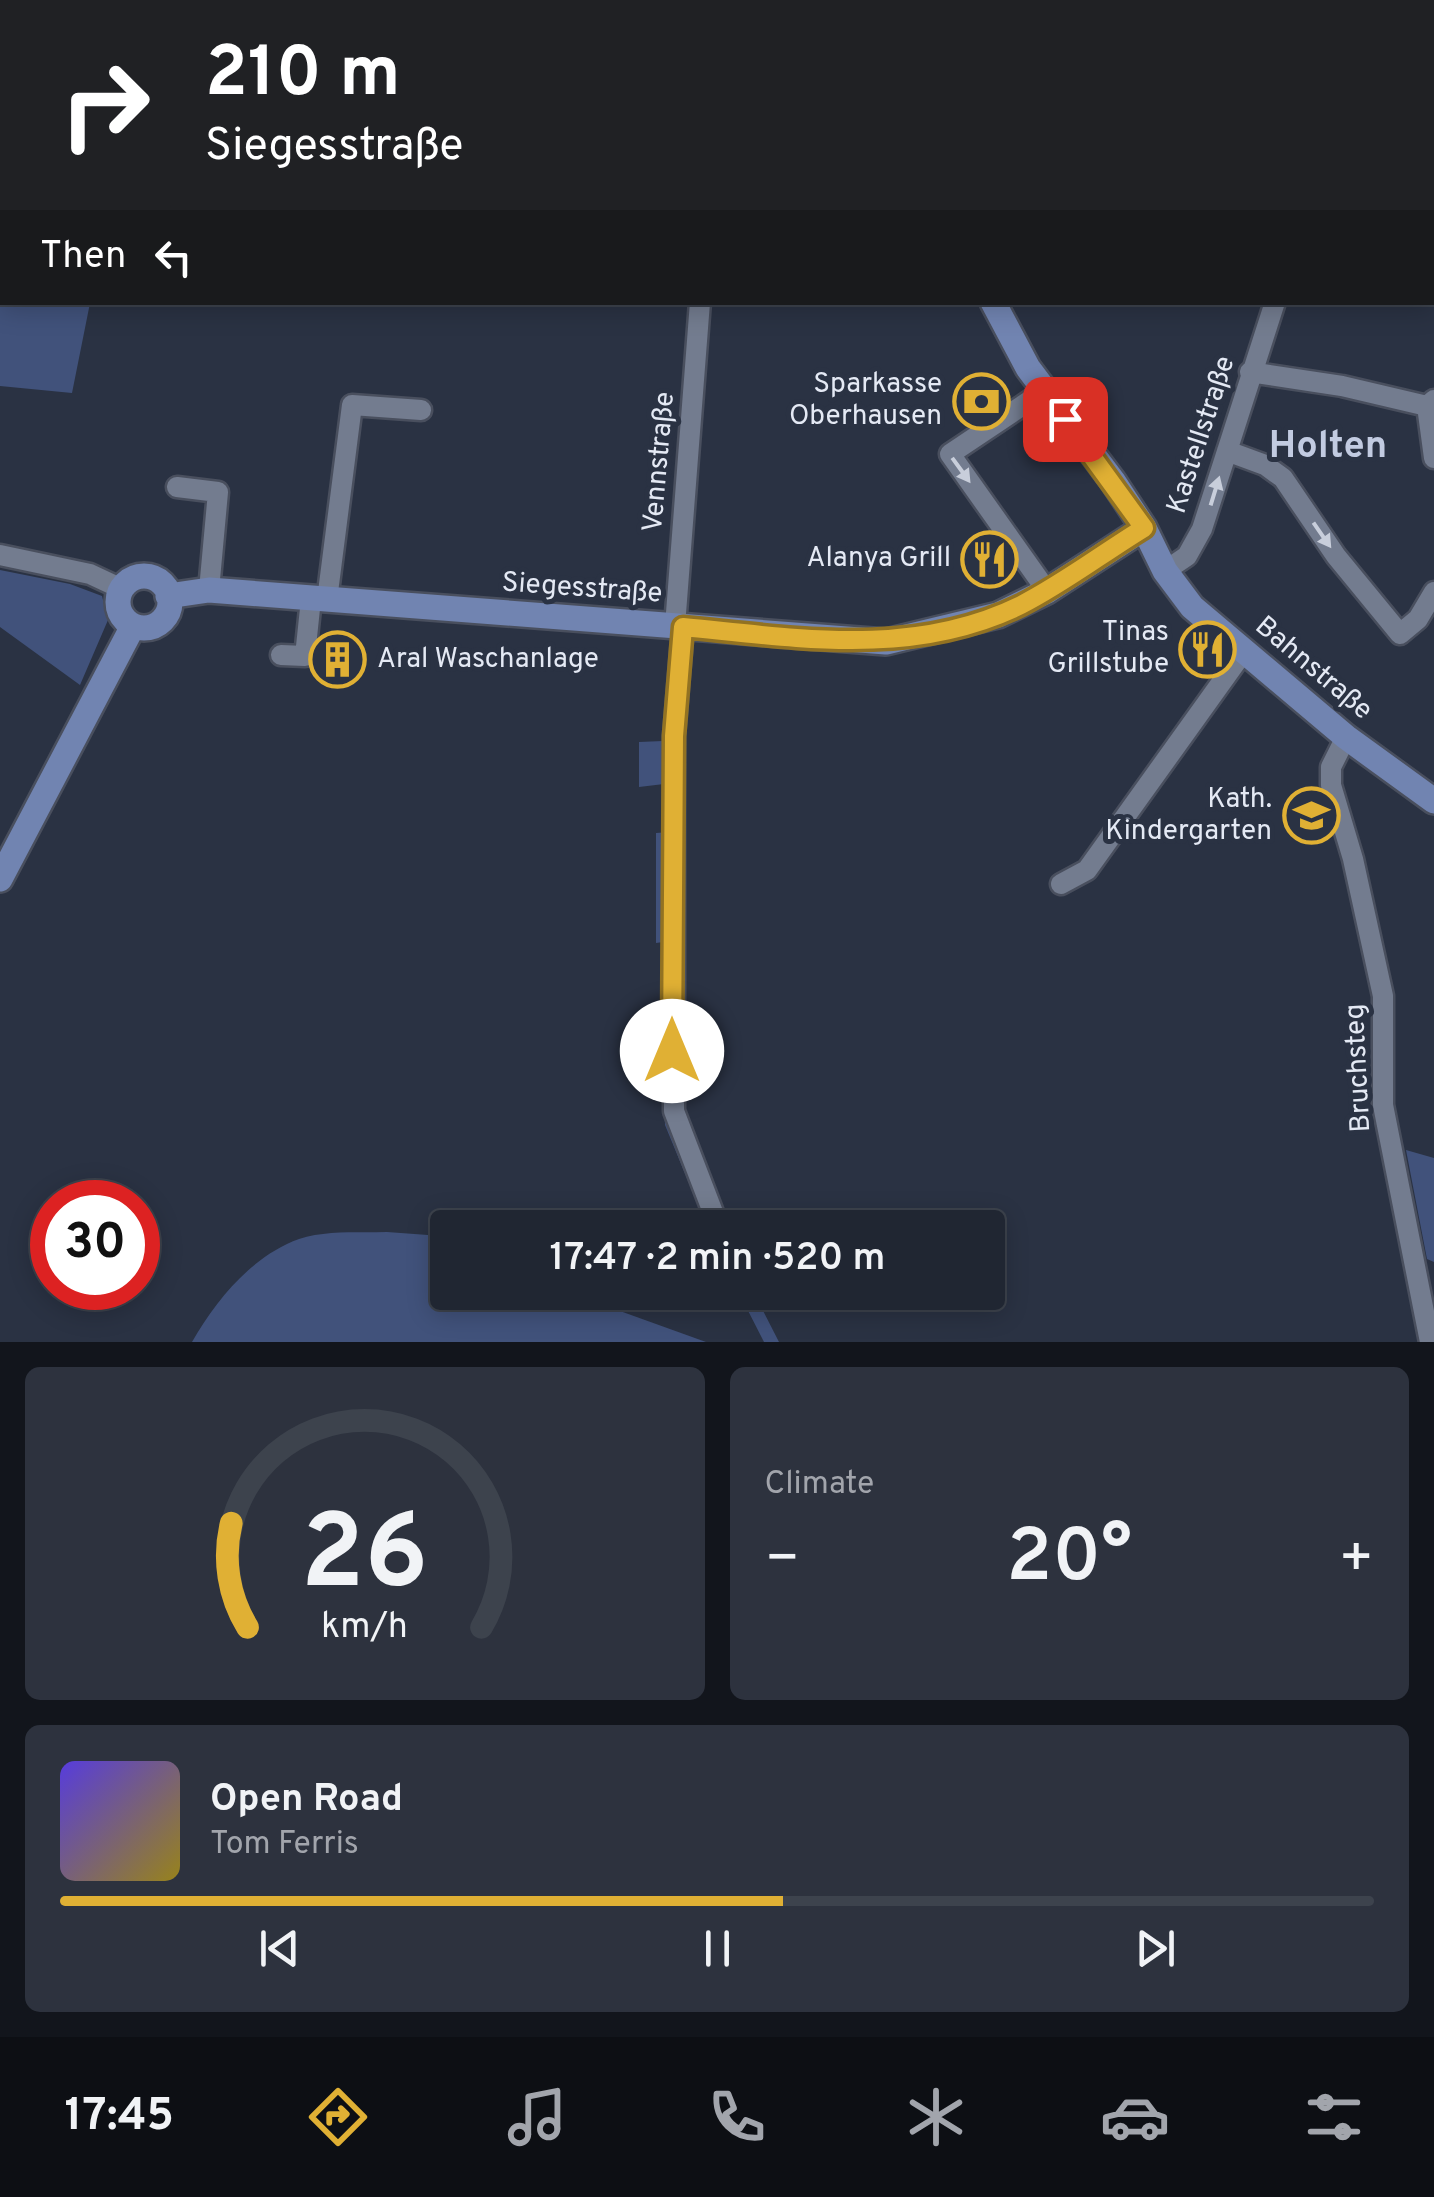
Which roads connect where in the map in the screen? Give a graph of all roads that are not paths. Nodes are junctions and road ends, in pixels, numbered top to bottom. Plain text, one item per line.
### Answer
1 (700, 305) edge
2 (995, 305) edge
3 (1274, 305) edge
4 (1250, 372) junction
5 (1044, 390) junction
6 (1430, 403) edge
7 (421, 410) dead end
8 (1227, 451) junction
9 (1434, 458) edge
10 (177, 488) dead end
11 (1144, 528) junction
12 (0, 556) edge
13 (1166, 572) junction
14 (122, 589) junction
15 (208, 590) junction
16 (1046, 590) junction
17 (1434, 592) edge
18 (168, 596) junction
19 (319, 600) junction
20 (133, 626) junction
21 (679, 626) junction
22 (1426, 626) edge
23 (1244, 651) junction
24 (281, 655) dead end
25 (1346, 737) junction
26 (1434, 801) edge
27 (0, 879) edge
28 (1061, 884) dead end
29 (712, 1210) edge
30 (1430, 1342) edge

1 - 21 street, Vennstraße
2 - 5 main road, Bahnstraße
3 - 4 street, Kastellstraße
4 - 6 street
4 - 8 street, Kastellstraße
5 - 11 main road, Bahnstraße
5 -> 16 street
6 - 9 street
7 - 19 street
13 -> 8 street, Kastellstraße
8 -> 22 street
10 - 15 street
11 - 13 main road, Bahnstraße
11 - 16 main road, Siegesstraße
12 - 14 street
13 - 23 main road, Bahnstraße
14 - 18 main road
14 - 20 main road
15 - 18 main road, Siegesstraße
15 - 19 main road, Siegesstraße
16 - 21 main road, Siegesstraße
17 - 22 street
18 - 20 main road
19 - 21 main road, Siegesstraße
19 - 24 street
20 - 27 main road
21 - 29 street, Vennstraße
23 - 25 main road, Bahnstraße
23 - 28 street
25 - 26 main road, Bahnstraße
25 - 30 street, Bruchsteg

